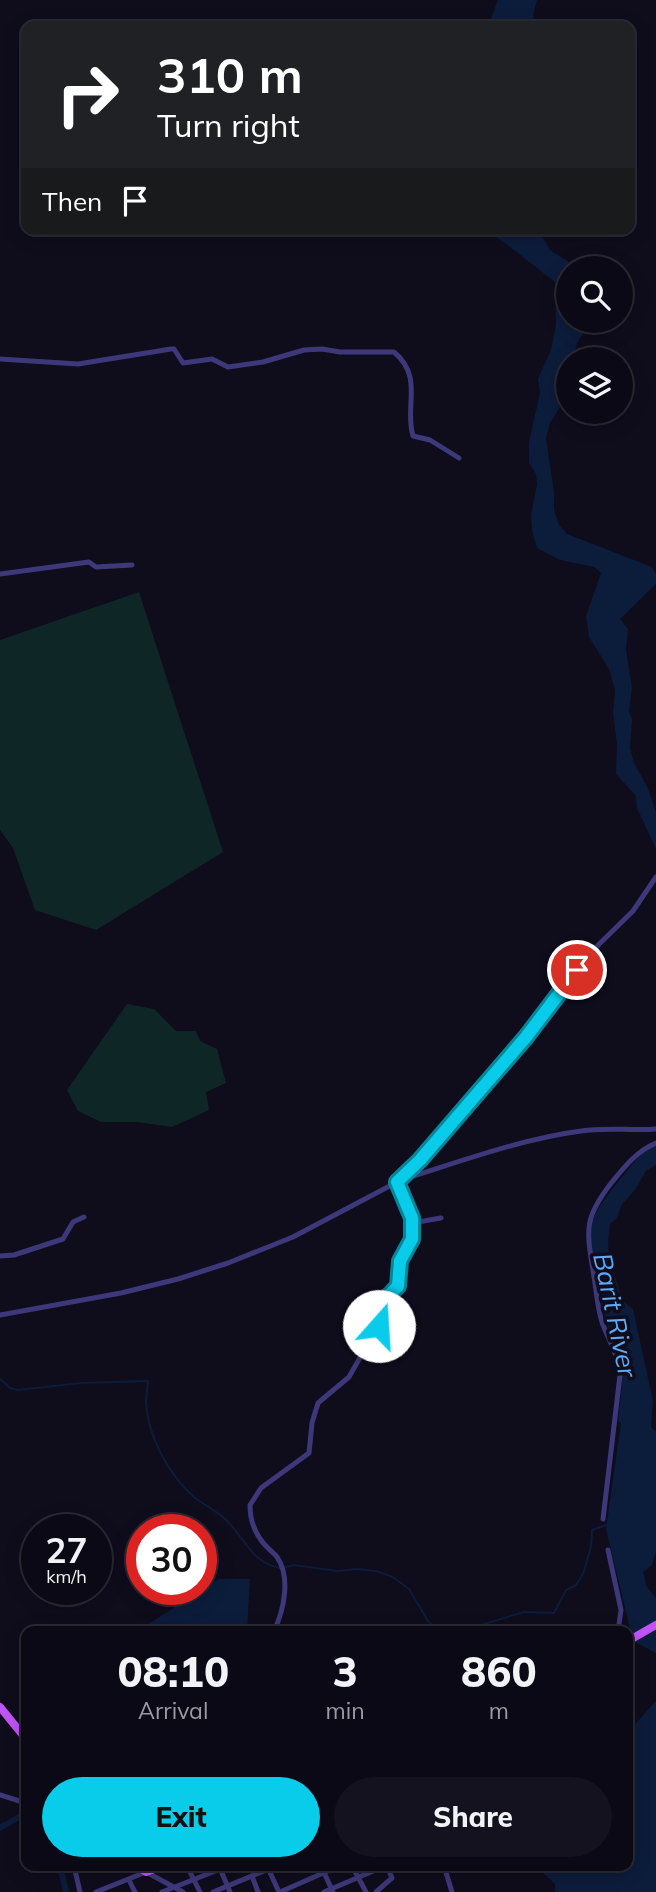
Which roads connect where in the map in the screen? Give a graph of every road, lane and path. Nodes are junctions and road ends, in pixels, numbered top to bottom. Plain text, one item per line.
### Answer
1 (0, 359) edge
2 (459, 458) dead end
3 (132, 565) dead end
4 (0, 574) edge
5 (656, 877) edge
6 (656, 1129) edge
7 (656, 1143) edge
8 (399, 1181) junction
9 (84, 1217) dead end
10 (441, 1218) dead end
11 (412, 1223) junction
12 (0, 1256) edge
13 (0, 1315) edge
14 (603, 1519) dead end
15 (608, 1550) dead end
16 (656, 1625) edge
17 (276, 1626) edge
18 (619, 1626) edge
19 (633, 1638) edge
20 (0, 1707) edge
21 (21, 1733) edge
22 (0, 1795) edge
23 (21, 1801) edge
24 (75, 1871) edge
25 (190, 1871) edge
26 (212, 1871) edge
27 (222, 1871) edge
28 (261, 1871) edge
29 (270, 1871) edge
30 (319, 1871) edge
31 (324, 1871) edge
32 (354, 1871) edge
33 (374, 1871) edge
34 (388, 1871) edge
35 (446, 1871) edge
36 (146, 1872) joint
37 (252, 1876) junction
38 (358, 1878) junction
39 (129, 1880) junction
40 (194, 1880) junction
41 (174, 1887) junction
42 (229, 1889) edge
43 (332, 1890) edge
44 (80, 1892) edge
45 (96, 1892) edge
46 (135, 1892) edge
47 (162, 1892) edge
48 (183, 1892) edge
49 (200, 1892) edge
50 (213, 1892) edge
51 (258, 1892) edge
52 (279, 1892) edge
53 (324, 1892) edge
54 (366, 1892) edge
55 (376, 1892) edge
56 (452, 1892) edge

1 - 2 street
3 - 4 street
5 - 8 street
6 - 8 street
7 - 14 street
8 - 11 street
8 - 13 street
9 - 12 street
10 - 11 street
11 - 17 street
15 - 18 street
16 - 19 main road
20 - 21 main road
22 - 23 street
24 - 44 street
25 - 40 street
26 - 40 street
27 - 42 street
28 - 37 street
29 - 52 street
30 - 52 street
31 - 43 street
32 - 38 street
33 - 38 street
34 - 55 street
35 - 56 street
36 - 39 street
36 - 41 street
37 - 42 street
37 - 51 street
38 - 43 street
38 - 54 street
39 - 45 street
39 - 46 street
40 - 41 street
40 - 49 street
41 - 47 street
41 - 48 street
42 - 50 street
43 - 53 street

